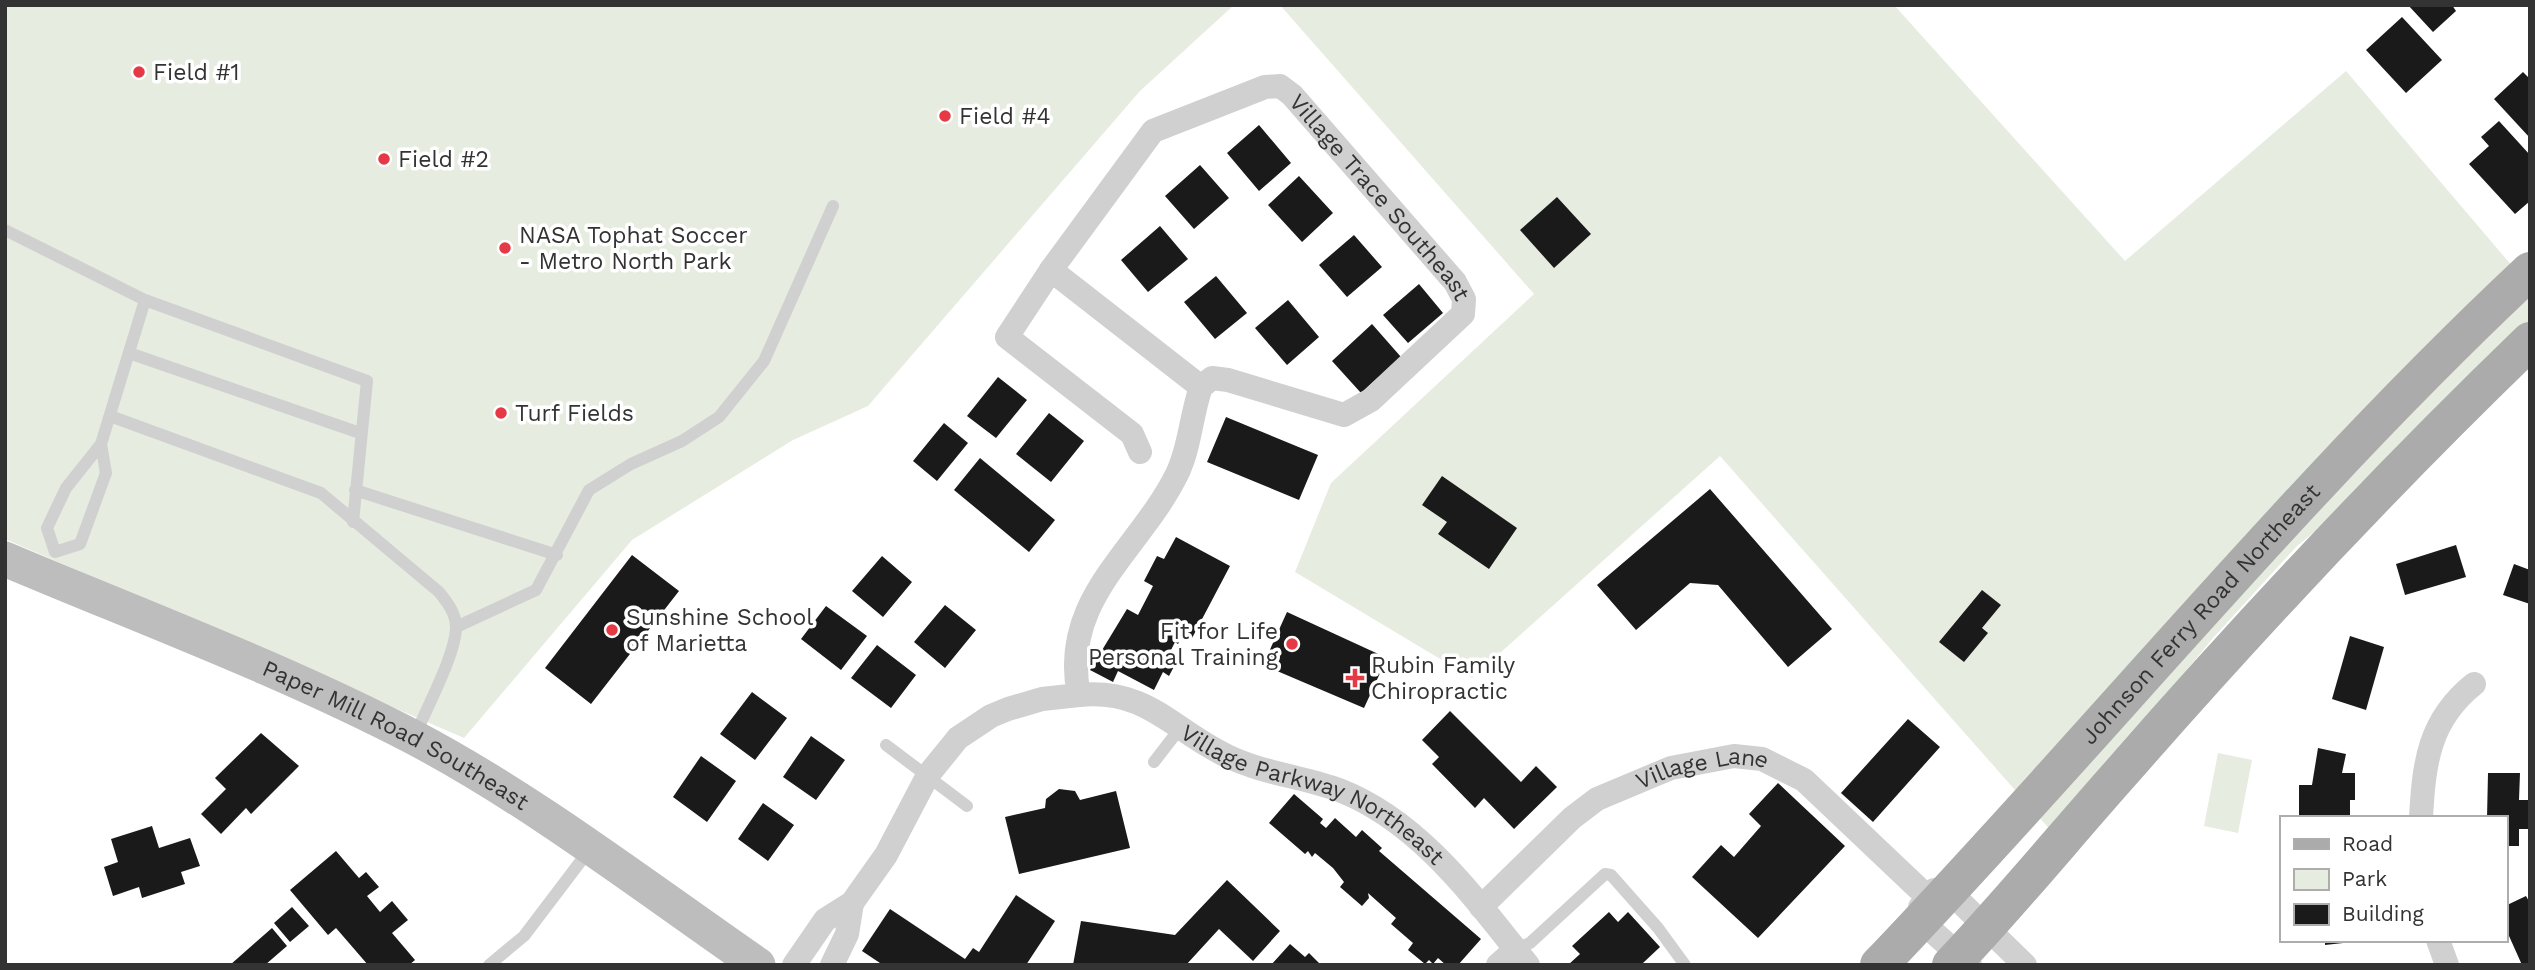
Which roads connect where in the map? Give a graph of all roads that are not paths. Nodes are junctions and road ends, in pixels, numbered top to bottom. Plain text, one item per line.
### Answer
1 (833, 206) dead end
2 (5, 230) edge
3 (1051, 270) junction
4 (2530, 271) edge
5 (145, 300) junction
6 (2530, 341) edge
7 (129, 354) junction
8 (1201, 387) junction
9 (110, 416) junction
10 (360, 433) junction
11 (101, 444) junction
12 (1140, 452) dead end
13 (355, 490) junction
14 (353, 522) junction
15 (557, 555) junction
16 (5, 559) edge
17 (50, 564) junction
18 (456, 627) junction
19 (2474, 684) dead end
20 (1079, 695) junction
21 (1182, 726) junction
22 (414, 738) junction
23 (886, 745) dead end
24 (1154, 762) dead end
25 (928, 775) junction
26 (967, 806) dead end
27 (2421, 816) edge
28 (590, 848) junction
29 (1930, 900) junction
30 (852, 903) junction
31 (1481, 907) junction
32 (1988, 926) junction
33 (2439, 942) edge
34 (1514, 959) edge
35 (1960, 962) edge
36 (489, 965) edge
37 (758, 965) edge
38 (794, 965) edge
39 (832, 965) edge
40 (1685, 965) edge
41 (1879, 965) edge
42 (2025, 965) edge
43 (2447, 965) edge

1 - 15 lane
2 - 5 lane
3 - 8 street
3 - 8 street, Village Trace Southeast
3 - 12 street, Village Trace Southeast
4 - 29 main road, Johnson Ferry Road Northeast
5 - 7 lane
5 - 10 lane
6 - 32 main road, Johnson Ferry Road Northeast
7 - 9 lane
7 - 10 lane
8 - 20 street
9 - 11 lane
9 - 14 lane
10 - 13 lane
11 - 17 lane
11 - 17 lane
13 - 14 lane
13 - 15 lane
14 - 18 lane
15 - 18 lane
16 - 17 street, Paper Mill Road Southeast
17 - 22 street, Paper Mill Road Southeast
18 - 22 lane
19 - 27 street
20 - 21 street, Village Parkway Northeast
20 - 25 street, Village Parkway Northeast
21 - 24 lane
21 - 31 street, Village Parkway Northeast
22 - 28 street, Paper Mill Road Southeast
23 - 25 lane
25 - 26 lane
25 - 30 street, Village Parkway Northeast
28 - 36 lane
28 - 37 street, Paper Mill Road Southeast
29 - 31 street, Village Lane
29 - 32 street
29 - 35 street
29 - 41 main road, Johnson Ferry Road Northeast
30 - 38 street, Village Parkway Northeast
30 - 39 street, Village Parkway Northeast
31 - 34 street, Village Parkway Northeast
32 - 35 main road, Johnson Ferry Road Northeast
32 - 42 street
33 - 43 street
34 - 40 lane

